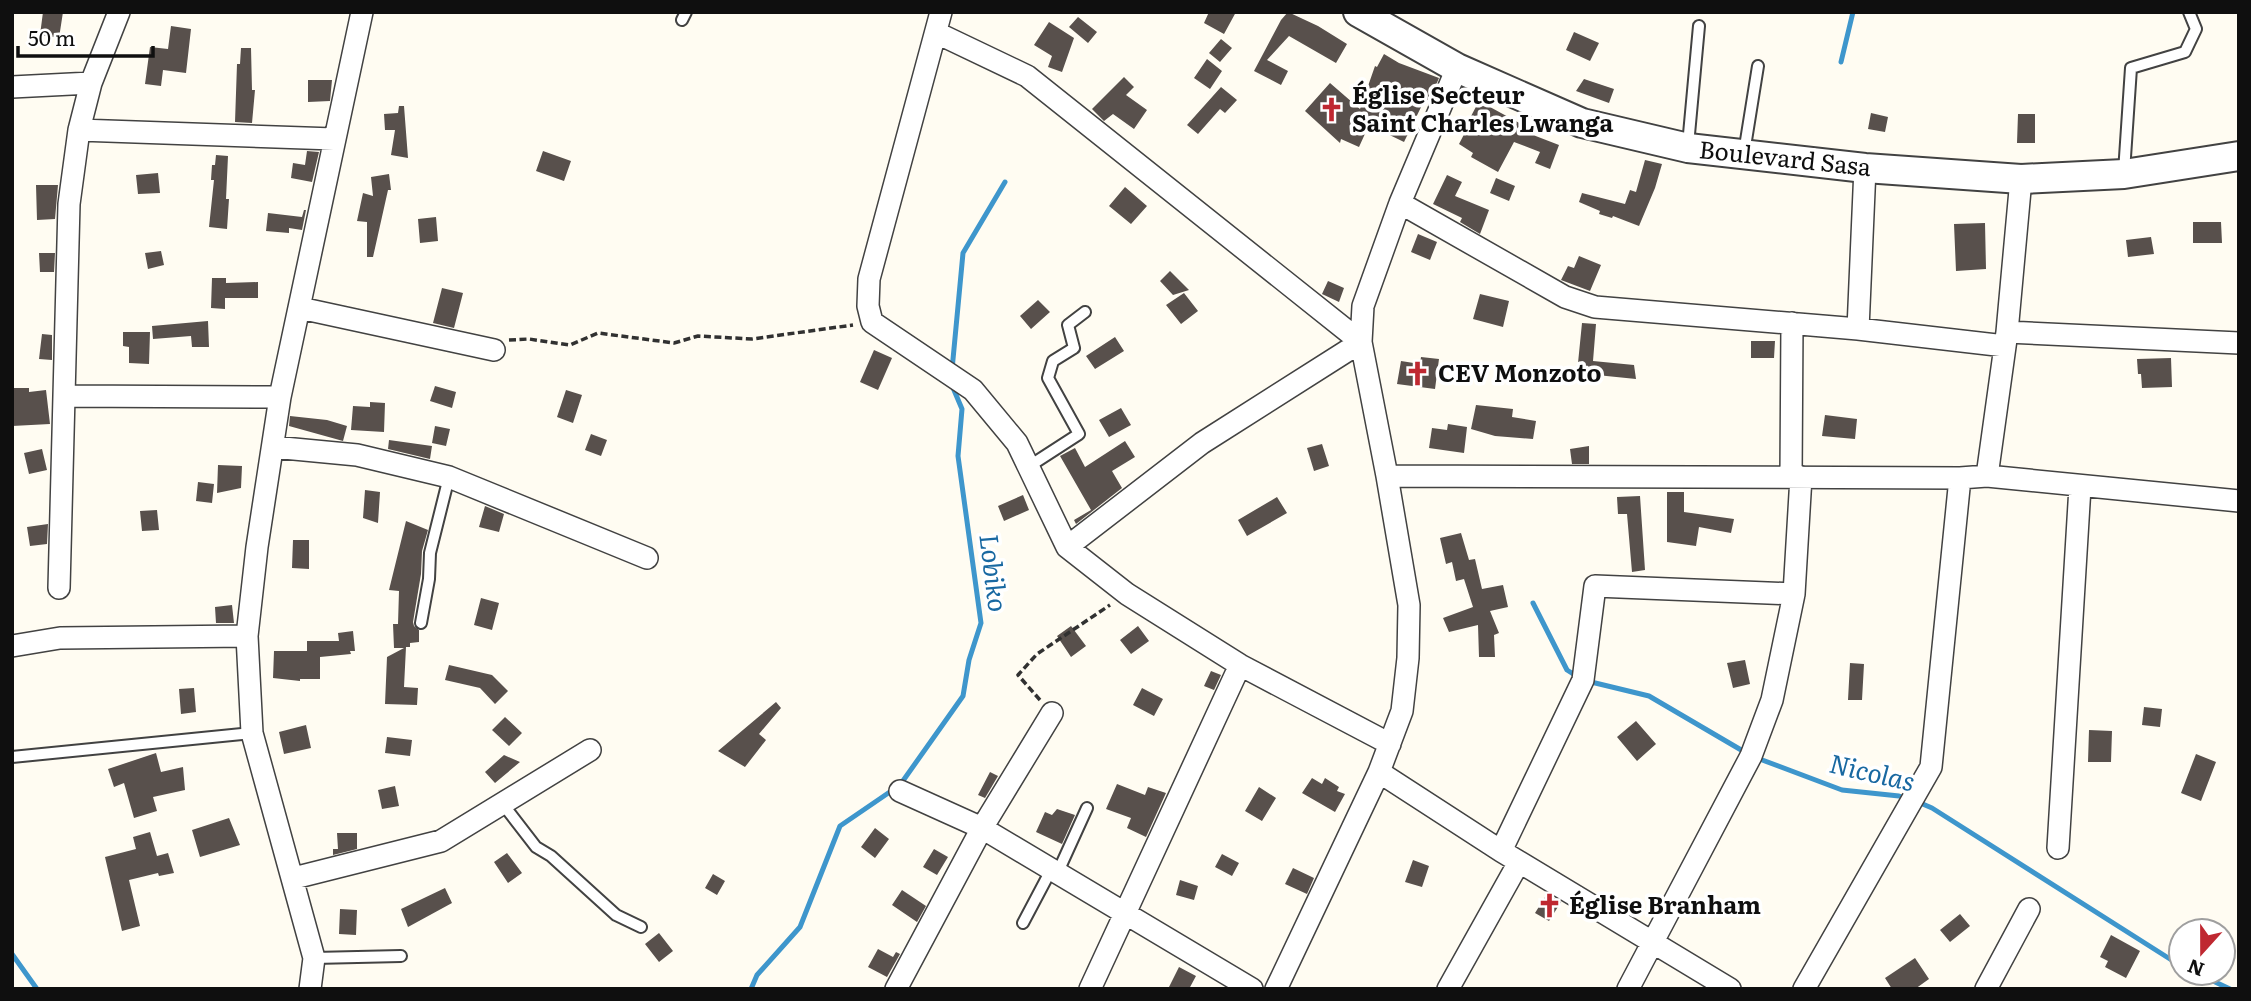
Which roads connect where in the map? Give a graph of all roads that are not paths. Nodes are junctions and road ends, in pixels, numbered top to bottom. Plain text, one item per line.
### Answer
1 (119, 12) edge
2 (362, 12) edge
3 (2189, 12) edge
4 (1362, 13) edge
5 (939, 23) edge
6 (1699, 26) dead end
7 (1758, 66) dead end
8 (1457, 68) junction
9 (91, 83) junction
10 (12, 87) edge
11 (79, 130) junction
12 (334, 139) junction
13 (1688, 148) junction
14 (1744, 156) junction
15 (2239, 156) edge
16 (1865, 169) junction
17 (2124, 174) junction
18 (2021, 179) junction
19 (1400, 203) junction
20 (300, 308) junction
21 (1086, 312) dead end
22 (1792, 323) junction
23 (1858, 329) junction
24 (2006, 339) junction
25 (1361, 342) junction
26 (2239, 343) edge
27 (494, 350) road end
28 (64, 396) junction
29 (280, 397) junction
30 (273, 447) junction
31 (1028, 467) junction
32 (1987, 476) junction
33 (450, 477) junction
34 (1387, 477) junction
35 (1796, 477) junction
36 (1959, 478) junction
37 (2080, 487) junction
38 (2239, 501) edge
39 (1068, 547) junction
40 (647, 558) dead end
41 (59, 588) dead end
42 (1794, 594) junction
43 (421, 623) dead end
44 (247, 636) junction
45 (12, 646) edge
46 (1240, 665) junction
47 (1052, 713) road end
48 (252, 733) junction
49 (1390, 744) junction
50 (590, 750) dead end
51 (12, 758) edge
52 (1379, 772) junction
53 (900, 791) dead end
54 (502, 803) junction
55 (1087, 808) dead end
56 (982, 828) junction
57 (2058, 848) dead end
58 (1510, 856) junction
59 (1054, 872) junction
60 (294, 878) junction
61 (2028, 909) dead end
62 (1125, 915) junction
63 (1023, 922) dead end
64 (641, 927) dead end
65 (1653, 942) junction
66 (401, 956) dead end
67 (314, 958) junction
68 (310, 989) edge
69 (896, 989) edge
70 (1090, 989) edge
71 (1252, 989) edge
72 (1276, 989) edge
73 (1448, 989) edge
74 (1628, 989) edge
75 (1730, 989) edge
76 (1804, 989) edge
77 (1986, 989) edge

1 - 9 street
2 - 12 street
3 - 17 lane
4 - 8 street, Boulevard Sasa
5 - 25 street
5 - 31 street
6 - 13 lane
7 - 14 lane
8 - 13 street, Boulevard Sasa
8 - 19 street
9 - 10 street
9 - 11 street
11 - 12 street
11 - 28 street
12 - 20 street
13 - 14 street, Boulevard Sasa
14 - 16 street, Boulevard Sasa
15 - 17 street, Boulevard Sasa
16 - 18 street, Boulevard Sasa
16 - 23 street
17 - 18 street, Boulevard Sasa
18 - 24 street
19 - 22 street
19 - 25 street
20 - 27 street
20 - 29 street
21 - 31 lane
22 - 23 street
22 - 35 street
23 - 24 street
24 - 26 street
24 - 32 street
25 - 34 street
25 - 39 street
28 - 29 street
28 - 41 street
29 - 30 street
30 - 33 street
30 - 44 street
31 - 39 street
32 - 36 street
32 - 37 street
33 - 40 street
33 - 43 lane
34 - 35 street
34 - 49 street
35 - 36 street
35 - 42 street
36 - 76 street
37 - 38 street
37 - 57 street
39 - 46 street
42 - 58 street
42 - 65 street
44 - 45 street
44 - 48 street
46 - 49 street
46 - 62 street
47 - 56 street
48 - 51 lane
48 - 60 street
49 - 52 street
50 - 54 street
52 - 58 street
52 - 72 street
53 - 56 street
54 - 60 street
54 - 64 lane
55 - 59 lane
56 - 59 street
56 - 69 street
58 - 65 street
58 - 73 street
59 - 62 street
59 - 63 lane
60 - 67 street
61 - 77 street
62 - 70 street
62 - 71 street
65 - 74 street
65 - 75 street
66 - 67 lane
67 - 68 street

